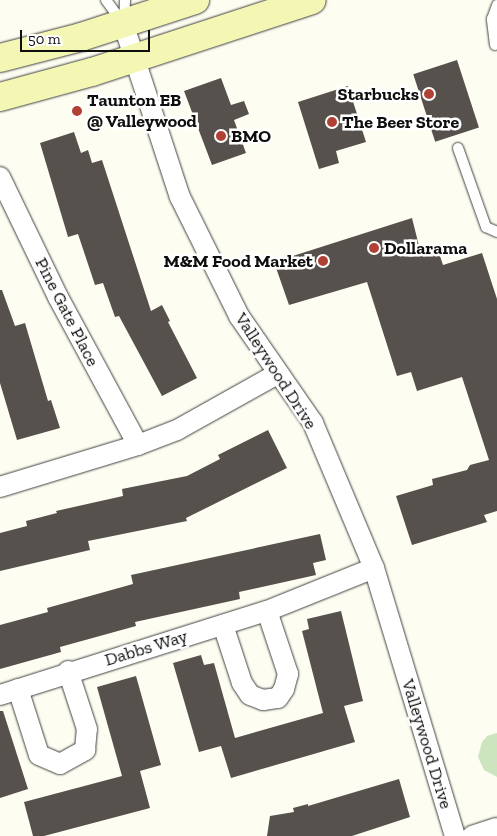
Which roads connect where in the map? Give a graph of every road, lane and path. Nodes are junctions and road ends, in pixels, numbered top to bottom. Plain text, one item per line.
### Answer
1 (106, 0) edge
2 (195, 0) edge
3 (312, 0) edge
4 (497, 5) edge
5 (124, 12) edge
6 (495, 45) dead end
7 (0, 58) edge
8 (133, 59) junction
9 (0, 96) edge
10 (458, 148) dead end
11 (0, 177) edge
12 (497, 232) edge
13 (277, 374) junction
14 (138, 445) junction
15 (0, 487) edge
16 (374, 568) junction
17 (267, 611) junction
18 (223, 625) junction
19 (68, 672) junction
20 (9, 692) edge
21 (497, 828) edge
22 (455, 836) edge
23 (472, 836) edge

1 - 5 lane
2 - 5 main road
3 - 8 main road
4 - 6 lane
5 - 7 main road
5 - 8 street, Valleywood Drive
8 - 9 main road
8 - 13 street, Valleywood Drive
10 - 12 lane
11 - 14 street, Pine Gate Place
13 - 14 street
13 - 16 street, Valleywood Drive
14 - 15 street
16 - 17 street, Dabbs Way
16 - 22 street, Valleywood Drive
17 - 18 street, Dabbs Way
17 - 18 street
18 - 19 street, Dabbs Way
19 - 20 street, Dabbs Way
19 - 20 street, Dabbs Way
21 - 23 street

